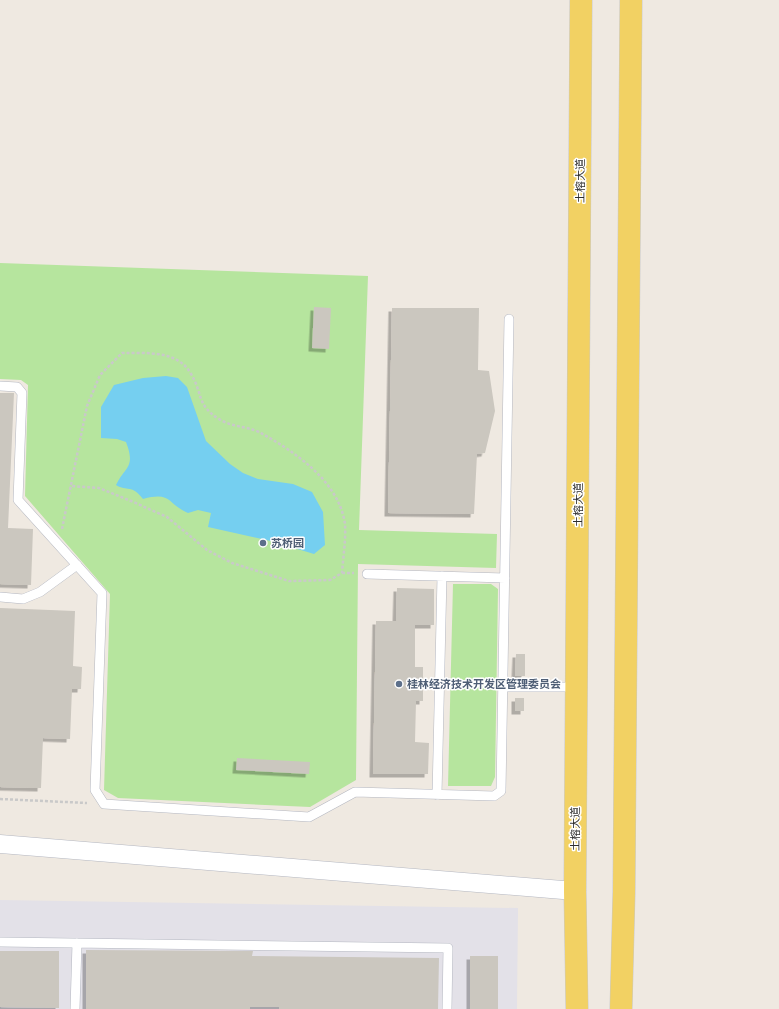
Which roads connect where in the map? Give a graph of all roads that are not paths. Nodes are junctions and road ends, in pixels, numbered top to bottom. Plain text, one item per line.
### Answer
1 (581, 0) edge
2 (631, 0) edge
3 (509, 319) dead end
4 (0, 386) edge
5 (77, 566) junction
6 (367, 574) dead end
7 (442, 576) junction
8 (505, 578) junction
9 (0, 597) edge
10 (504, 687) junction
11 (576, 687) junction
12 (438, 795) junction
13 (0, 844) edge
14 (575, 891) junction
15 (0, 942) edge
16 (77, 943) junction
17 (75, 1009) edge
18 (447, 1009) edge
19 (577, 1009) edge
20 (621, 1009) edge

1 - 11 main road, 土榕大道
2 - 20 main road
3 - 8 lane
4 - 5 lane
5 - 9 lane
5 - 12 lane
6 - 7 lane
7 - 8 lane
7 - 12 lane
8 - 10 lane
10 - 11 lane
10 - 12 lane
11 - 14 main road, 土榕大道
13 - 14 street
14 - 19 main road, 土榕大道
15 - 16 lane
16 - 17 lane
16 - 18 lane

